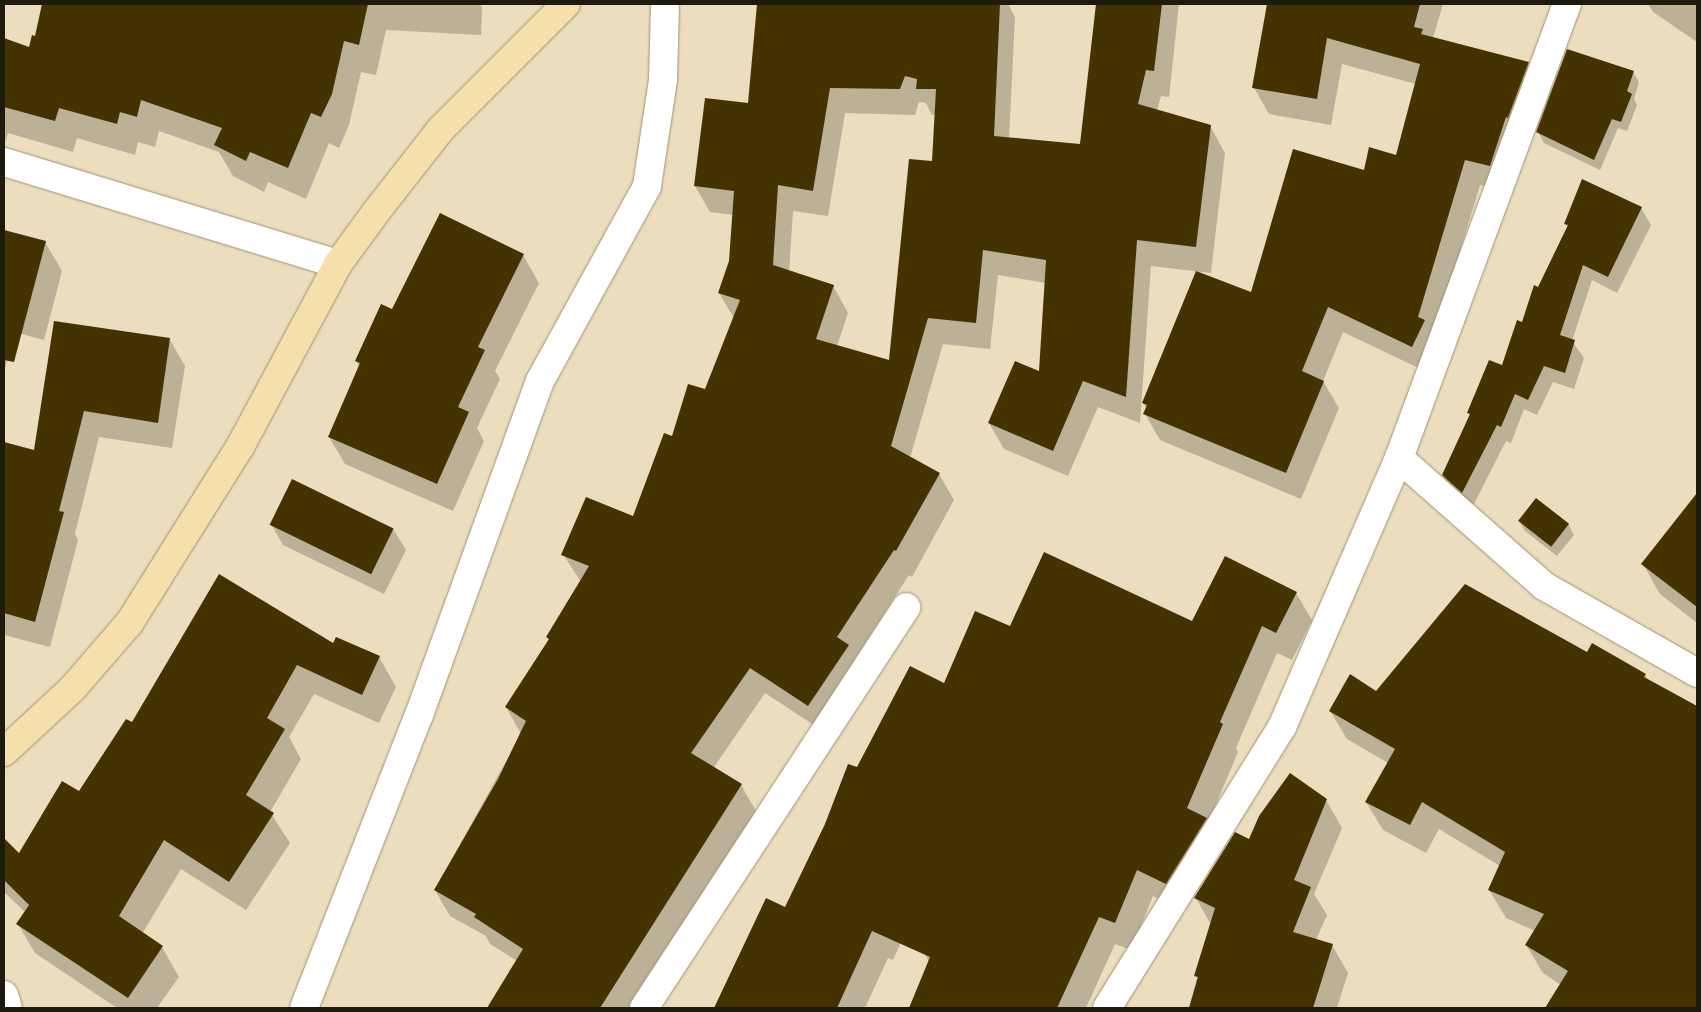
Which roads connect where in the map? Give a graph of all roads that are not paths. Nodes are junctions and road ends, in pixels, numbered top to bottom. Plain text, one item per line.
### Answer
1 (566, 4) edge
2 (665, 4) edge
3 (1567, 4) edge
4 (4, 162) edge
5 (338, 264) junction
6 (1399, 458) junction
7 (906, 606) dead end
8 (1697, 673) edge
9 (4, 752) edge
10 (4, 995) edge
11 (8, 1008) edge
12 (304, 1008) edge
13 (644, 1008) edge
14 (1107, 1008) edge

1 - 5 main road
2 - 12 street
3 - 6 street
4 - 5 street
5 - 9 main road
6 - 8 street
6 - 14 street
7 - 13 street
10 - 11 street

